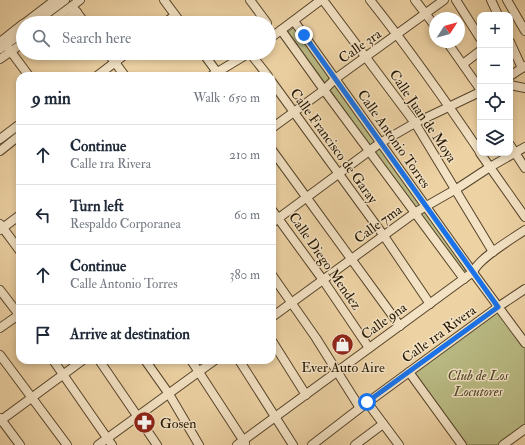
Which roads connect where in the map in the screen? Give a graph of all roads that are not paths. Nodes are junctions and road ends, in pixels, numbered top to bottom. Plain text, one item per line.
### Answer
1 (55, 0) edge
2 (64, 0) edge
3 (80, 0) edge
4 (164, 0) edge
5 (250, 0) edge
6 (322, 0) edge
7 (370, 0) edge
8 (415, 0) edge
9 (444, 0) edge
10 (456, 0) edge
11 (491, 0) edge
12 (507, 0) edge
13 (74, 9) junction
14 (497, 12) edge
15 (426, 13) junction
16 (175, 15) edge
17 (34, 16) edge
18 (43, 16) edge
19 (62, 16) edge
20 (68, 16) edge
21 (80, 16) edge
22 (262, 16) edge
23 (429, 17) edge
24 (294, 21) junction
25 (525, 31) edge
26 (276, 33) edge
27 (477, 33) edge
28 (16, 35) edge
29 (276, 35) edge
30 (397, 35) junction
31 (16, 39) edge
32 (16, 45) edge
33 (513, 47) edge
34 (451, 48) edge
35 (6, 49) edge
36 (16, 51) edge
37 (477, 53) edge
38 (366, 58) junction
39 (0, 59) edge
40 (118, 60) edge
41 (207, 60) edge
42 (239, 60) edge
43 (255, 60) edge
44 (115, 62) junction
45 (463, 64) junction
46 (524, 67) edge
47 (26, 72) edge
48 (102, 72) edge
49 (122, 72) edge
50 (214, 72) edge
51 (221, 72) edge
52 (265, 72) edge
53 (513, 74) edge
54 (335, 79) junction
55 (477, 85) edge
56 (513, 85) edge
57 (276, 87) edge
58 (525, 88) edge
59 (324, 90) junction
60 (477, 93) edge
61 (449, 107) junction
62 (294, 112) junction
63 (415, 123) junction
64 (276, 125) edge
65 (16, 127) edge
66 (16, 138) edge
67 (0, 139) edge
68 (380, 143) junction
69 (525, 147) edge
70 (477, 149) edge
71 (370, 150) junction
72 (0, 151) edge
73 (514, 153) junction
74 (276, 156) edge
75 (482, 156) edge
76 (490, 167) junction
77 (525, 168) edge
78 (338, 173) junction
79 (456, 189) junction
80 (306, 197) junction
81 (426, 207) junction
82 (416, 212) junction
83 (525, 217) edge
84 (16, 218) edge
85 (276, 220) edge
86 (276, 222) edge
87 (1, 227) edge
88 (525, 230) edge
89 (384, 236) junction
90 (16, 246) edge
91 (493, 252) junction
92 (352, 259) junction
93 (473, 272) junction
94 (464, 279) junction
95 (276, 280) edge
96 (323, 280) junction
97 (525, 288) edge
98 (0, 290) edge
99 (292, 302) junction
100 (430, 304) junction
101 (498, 307) junction
102 (16, 310) edge
103 (276, 314) edge
104 (16, 318) edge
105 (400, 326) junction
106 (0, 328) edge
107 (525, 343) edge
108 (276, 347) edge
109 (369, 348) junction
110 (0, 355) edge
111 (56, 364) edge
112 (78, 364) edge
113 (103, 364) edge
114 (148, 364) edge
115 (194, 364) edge
116 (210, 364) edge
117 (242, 364) edge
118 (199, 372) junction
119 (337, 372) junction
120 (409, 372) junction
121 (64, 374) junction
122 (169, 394) junction
123 (306, 395) junction
124 (32, 398) junction
125 (367, 402) junction
126 (360, 408) junction
127 (138, 416) junction
128 (275, 417) junction
129 (0, 420) edge
130 (383, 424) junction
131 (525, 429) edge
132 (107, 438) junction
133 (242, 443) edge
134 (396, 444) edge
135 (20, 445) edge
136 (67, 445) edge
137 (98, 445) edge
138 (112, 445) edge
139 (157, 445) edge
140 (199, 445) edge
141 (293, 445) edge
142 (312, 445) edge
143 (355, 445) edge
144 (462, 445) edge
145 (503, 445) edge

1 - 17 street
2 - 18 street
3 - 13 street
4 - 16 street
5 - 22 street
6 - 24 street
6 - 38 street, Calle Juan de Moya
7 - 30 street
8 - 15 street
9 - 15 street, Calle 3ra
10 - 27 street
11 - 14 street
12 - 25 street
13 - 19 street
13 - 20 street
13 - 21 street
15 - 23 street
15 - 30 street, Calle 3ra
24 - 26 street
24 - 54 street, Calle Antonio Torres
28 - 35 street
29 - 59 street
30 - 38 street, Calle 3ra
30 - 61 street
31 - 35 street
32 - 35 street
33 - 46 street
34 - 45 street
35 - 36 street
35 - 39 street
35 - 47 street
37 - 45 street
38 - 54 street, Calle 3ra
38 - 63 street, Calle Juan de Moya
40 - 44 street
41 - 50 street
42 - 51 street
43 - 52 street
44 - 48 street
44 - 49 street
45 - 55 street
46 - 53 street
54 - 59 street, Calle 3ra
54 - 68 street, Calle Antonio Torres
56 - 58 street
57 - 62 street, Calle Francisco de Garay
59 - 62 street, Calle 3ra
59 - 71 street
60 - 61 street
61 - 63 street
61 - 70 street
62 - 64 street, Calle 3ra
62 - 78 street, Calle Francisco de Garay
63 - 68 street
63 - 79 street, Calle Juan de Moya
65 - 67 street
66 - 72 street
68 - 71 street
68 - 81 street, Calle Antonio Torres
69 - 73 street, Calle 7ma
71 - 78 street
71 - 82 street
73 - 76 street, Calle 7ma
73 - 77 street
74 - 80 street
75 - 76 street
76 - 79 street, Calle 7ma
76 - 83 street
78 - 80 street
78 - 89 street, Calle Francisco de Garay
79 - 81 street, Calle 7ma
79 - 91 street, Calle Juan de Moya
80 - 85 street
80 - 92 street
81 - 82 street, Calle 7ma
81 - 93 street, Calle Antonio Torres
82 - 89 street, Calle 7ma
82 - 94 street
84 - 87 street
86 - 96 street, Calle Diego Mendez
87 - 90 street
88 - 91 street, Calle 9na
89 - 92 street, Calle 7ma
89 - 100 street, Calle Francisco de Garay
91 - 93 street, Calle 9na
92 - 96 street, Calle 7ma
92 - 105 street
93 - 94 street, Calle 9na
93 - 101 street, Calle Antonio Torres
94 - 100 street, Calle 9na
95 - 99 street
96 - 99 street, Calle 7ma
96 - 109 street, Calle Diego Mendez
97 - 101 street, Calle 1ra Rivera
98 - 102 street
99 - 103 street, Calle 7ma
99 - 119 street
100 - 105 street, Calle 9na
101 - 107 street, Calle Antonio Torres
101 - 120 street, Calle 1ra Rivera
104 - 106 street
105 - 109 street, Calle 9na
108 - 123 street
109 - 119 street, Calle 9na
110 - 124 street
111 - 121 street
112 - 121 street
113 - 127 street
114 - 122 street
115 - 118 street
116 - 118 street
117 - 128 street
118 - 122 street
118 - 133 street
119 - 123 street, Calle 9na
119 - 126 street
120 - 125 street, Calle 1ra Rivera
120 - 144 street
121 - 124 street
121 - 132 street
122 - 127 street
122 - 140 street
123 - 128 street, Calle 9na
124 - 129 street
124 - 136 street
125 - 126 street, Calle 1ra Rivera
125 - 130 street
126 - 142 street, Calle 1ra Rivera
127 - 132 street
127 - 139 street
128 - 133 street, Calle 9na
128 - 141 street
129 - 135 street
130 - 134 street
130 - 143 street
131 - 145 street
132 - 137 street
132 - 138 street

